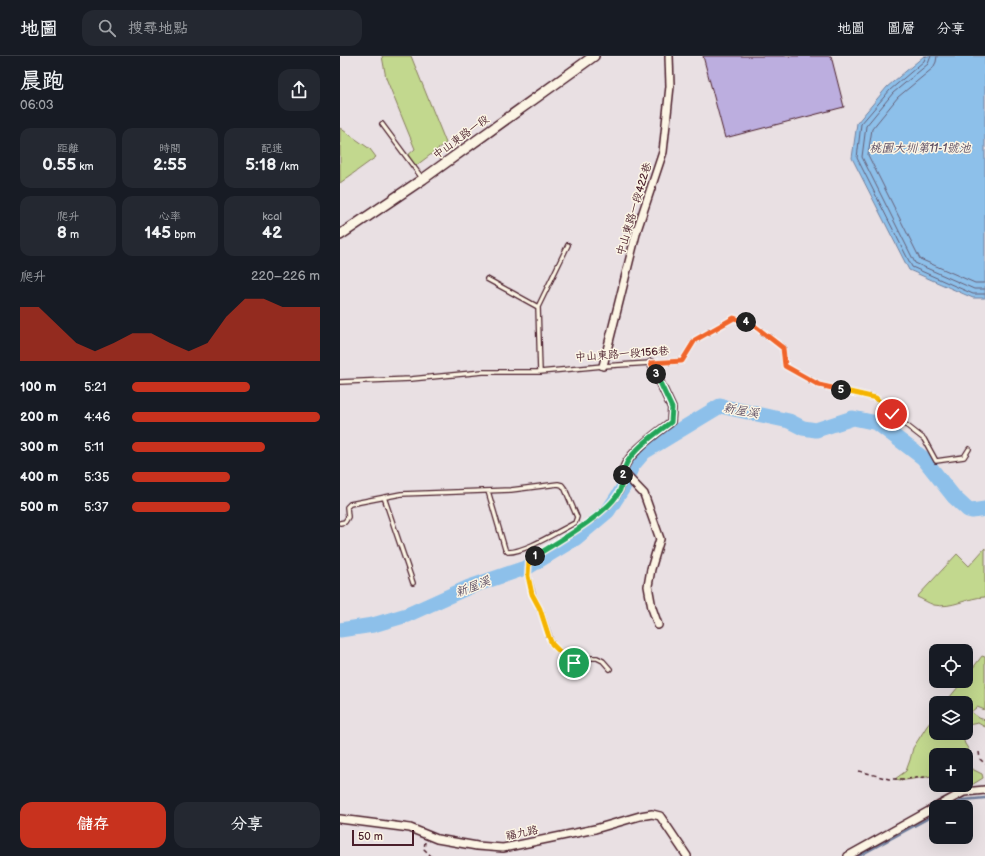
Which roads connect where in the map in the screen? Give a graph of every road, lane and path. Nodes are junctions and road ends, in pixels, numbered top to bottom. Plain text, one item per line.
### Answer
1 (594, 56) edge
2 (669, 56) edge
3 (382, 124) dead end
4 (423, 179) junction
5 (340, 235) edge
6 (568, 245) dead end
7 (486, 279) dead end
8 (538, 307) junction
9 (651, 363) junction
10 (603, 366) junction
11 (540, 372) junction
12 (340, 382) edge
13 (969, 449) dead end
14 (625, 475) junction
15 (488, 491) junction
16 (384, 497) junction
17 (340, 523) edge
18 (413, 583) dead end
19 (658, 625) dead end
20 (610, 668) dead end
21 (979, 752) dead end
22 (985, 764) edge
23 (859, 771) dead end
24 (929, 777) edge
25 (985, 790) edge
26 (949, 800) edge
27 (929, 811) edge
28 (340, 819) edge
29 (427, 834) junction
30 (431, 856) edge
31 (687, 856) edge
32 (848, 856) edge

1 - 4 main road, 中山東路一段
2 - 10 street, 中山東路一段422巷
3 - 4 lane
4 - 5 main road, 中山東路一段
6 - 8 lane
7 - 8 lane
8 - 11 lane
9 - 10 lane, 中山東路一段156巷
9 - 13 lane, 中山東路一段156巷
9 - 14 street
10 - 11 lane, 中山東路一段156巷
11 - 12 lane, 中山東路一段156巷
14 - 19 street
14 - 20 lane
15 - 15 lane
15 - 16 lane
16 - 17 lane
16 - 18 lane
21 - 22 path
23 - 24 path
25 - 26 street
27 - 32 street
28 - 29 street, 福九路
29 - 30 path
29 - 31 street, 福九路

